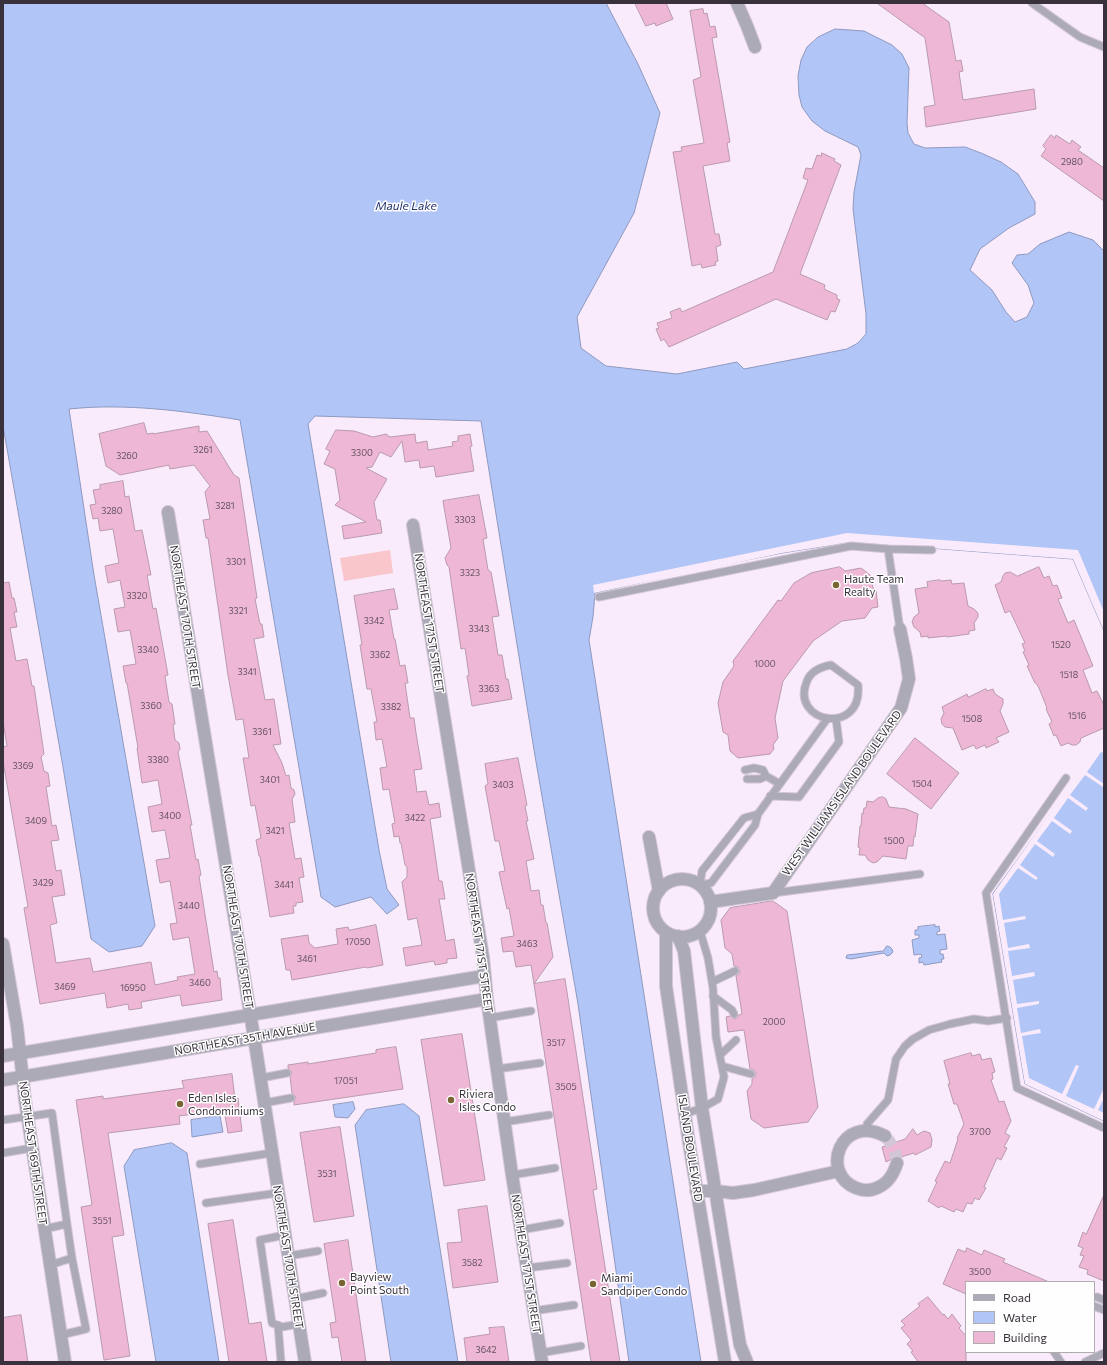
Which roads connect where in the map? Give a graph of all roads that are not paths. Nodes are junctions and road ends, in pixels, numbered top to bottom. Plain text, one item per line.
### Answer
1 (737, 3) edge
2 (1032, 3) edge
3 (755, 47) dead end
4 (1104, 48) edge
5 (168, 512) dead end
6 (413, 525) dead end
7 (888, 550) junction
8 (932, 550) dead end
9 (599, 597) dead end
10 (900, 629) joint
11 (827, 719) junction
12 (836, 719) junction
13 (745, 770) dead end
14 (766, 776) junction
15 (1066, 778) dead end
16 (747, 779) dead end
17 (780, 784) junction
18 (770, 796) junction
19 (758, 814) junction
20 (649, 837) dead end
21 (920, 874) dead end
22 (700, 885) junction
23 (659, 891) junction
24 (773, 893) junction
25 (710, 902) junction
26 (700, 931) junction
27 (672, 934) junction
28 (3, 944) edge
29 (735, 971) dead end
30 (484, 976) junction
31 (712, 982) junction
32 (713, 996) junction
33 (487, 999) junction
34 (531, 1011) dead end
35 (734, 1014) dead end
36 (250, 1015) junction
37 (489, 1018) junction
38 (1006, 1018) junction
39 (254, 1037) junction
40 (736, 1040) dead end
41 (20, 1053) junction
42 (720, 1055) junction
43 (3, 1056) edge
44 (540, 1063) dead end
45 (722, 1066) junction
46 (497, 1069) junction
47 (287, 1074) dead end
48 (751, 1074) dead end
49 (22, 1077) junction
50 (261, 1078) junction
51 (3, 1080) edge
52 (291, 1098) dead end
53 (264, 1103) junction
54 (702, 1108) junction
55 (685, 1114) junction
56 (549, 1115) dead end
57 (27, 1117) junction
58 (3, 1120) edge
59 (504, 1122) junction
60 (1104, 1128) edge
61 (866, 1130) junction
62 (885, 1136) tunnel mouth
63 (32, 1148) junction
64 (3, 1153) edge
65 (272, 1153) junction
66 (897, 1163) tunnel mouth
67 (200, 1164) dead end
68 (555, 1168) dead end
69 (839, 1171) junction
70 (512, 1175) junction
71 (715, 1190) junction
72 (696, 1191) junction
73 (278, 1193) junction
74 (206, 1203) dead end
75 (560, 1223) dead end
76 (67, 1224) junction
77 (44, 1229) junction
78 (521, 1230) junction
79 (285, 1235) junction
80 (318, 1251) dead end
81 (288, 1256) junction
82 (72, 1258) junction
83 (567, 1263) dead end
84 (50, 1265) junction
85 (527, 1268) junction
86 (323, 1294) dead end
87 (1097, 1297) dead end
88 (295, 1299) junction
89 (1104, 1300) edge
90 (574, 1305) dead end
91 (533, 1311) junction
92 (299, 1324) junction
93 (278, 1325) junction
94 (61, 1335) junction
95 (581, 1346) dead end
96 (1104, 1352) edge
97 (1055, 1353) edge
98 (541, 1358) edge
99 (65, 1362) edge
100 (281, 1362) edge
101 (305, 1362) edge
102 (725, 1362) edge
103 (747, 1362) edge
104 (1061, 1362) edge
105 (1085, 1362) edge

1 - 3 street
2 - 4 lane
5 - 36 street, NORTHEAST 170TH STREET
6 - 30 street, NORTHEAST 171ST STREET
7 - 8 lane
7 - 9 lane
7 - 10 lane
10 - 24 street, WEST WILLIAMS ISLAND BOULEVARD
11 - 12 lane
11 - 12 lane
11 - 17 lane
12 - 18 lane
13 - 14 lane
14 - 16 lane
14 - 17 lane
15 - 38 lane
17 - 18 lane
18 - 19 lane
19 - 22 lane
19 - 22 lane
20 - 23 street
21 - 24 lane
22 - 23 street
22 - 25 street
23 - 27 street, ISLAND BOULEVARD
24 - 25 street
25 - 26 street
26 - 27 street
26 - 31 lane
27 - 54 street, ISLAND BOULEVARD
27 - 55 street, ISLAND BOULEVARD
28 - 41 street, NORTHEAST 169TH STREET
29 - 31 lane
30 - 33 street, NORTHEAST 171ST STREET
30 - 36 street, NORTHEAST 35TH AVENUE
31 - 32 lane
32 - 35 lane
32 - 42 lane
33 - 37 street, NORTHEAST 171ST STREET
33 - 39 street, NORTHEAST 35TH AVENUE
34 - 37 lane
36 - 39 street, NORTHEAST 170TH STREET
36 - 41 street, NORTHEAST 35TH AVENUE
37 - 46 street, NORTHEAST 171ST STREET
38 - 60 lane
38 - 61 lane
39 - 49 street, NORTHEAST 35TH AVENUE
39 - 50 street, NORTHEAST 170TH STREET
40 - 42 lane
41 - 43 street, NORTHEAST 35TH AVENUE
41 - 49 street, NORTHEAST 169TH STREET
42 - 45 lane
44 - 46 lane
45 - 48 lane
45 - 54 lane
46 - 59 street, NORTHEAST 171ST STREET
47 - 50 lane
49 - 51 street, NORTHEAST 35TH AVENUE
49 - 57 street, NORTHEAST 169TH STREET
50 - 53 street, NORTHEAST 170TH STREET
52 - 53 lane
53 - 65 street, NORTHEAST 170TH STREET
54 - 55 lane
54 - 71 street, ISLAND BOULEVARD
55 - 72 street, ISLAND BOULEVARD
56 - 59 lane
57 - 58 lane
57 - 63 street, NORTHEAST 169TH STREET
57 - 76 lane
59 - 70 street, NORTHEAST 171ST STREET
61 - 62 street
61 - 69 street
63 - 64 lane
63 - 77 street, NORTHEAST 169TH STREET
65 - 67 lane
65 - 73 street, NORTHEAST 170TH STREET
66 - 69 street
68 - 70 lane
69 - 71 street
70 - 78 street, NORTHEAST 171ST STREET
71 - 72 street
71 - 103 street, ISLAND BOULEVARD
72 - 102 street, ISLAND BOULEVARD
73 - 74 lane
73 - 79 street, NORTHEAST 170TH STREET
75 - 78 lane
76 - 77 lane
76 - 82 lane
77 - 84 street, NORTHEAST 169TH STREET
78 - 85 street, NORTHEAST 171ST STREET
79 - 81 street, NORTHEAST 170TH STREET
79 - 93 lane
80 - 81 lane
81 - 88 street, NORTHEAST 170TH STREET
82 - 84 lane
82 - 94 lane
83 - 85 lane
84 - 94 street, NORTHEAST 169TH STREET
85 - 91 street, NORTHEAST 171ST STREET
86 - 88 lane
87 - 89 lane
88 - 92 street, NORTHEAST 170TH STREET
90 - 91 lane
91 - 98 street, NORTHEAST 171ST STREET
92 - 93 lane
92 - 101 street, NORTHEAST 170TH STREET
93 - 100 lane
94 - 99 street, NORTHEAST 169TH STREET
95 - 98 lane
96 - 105 lane
97 - 104 lane

